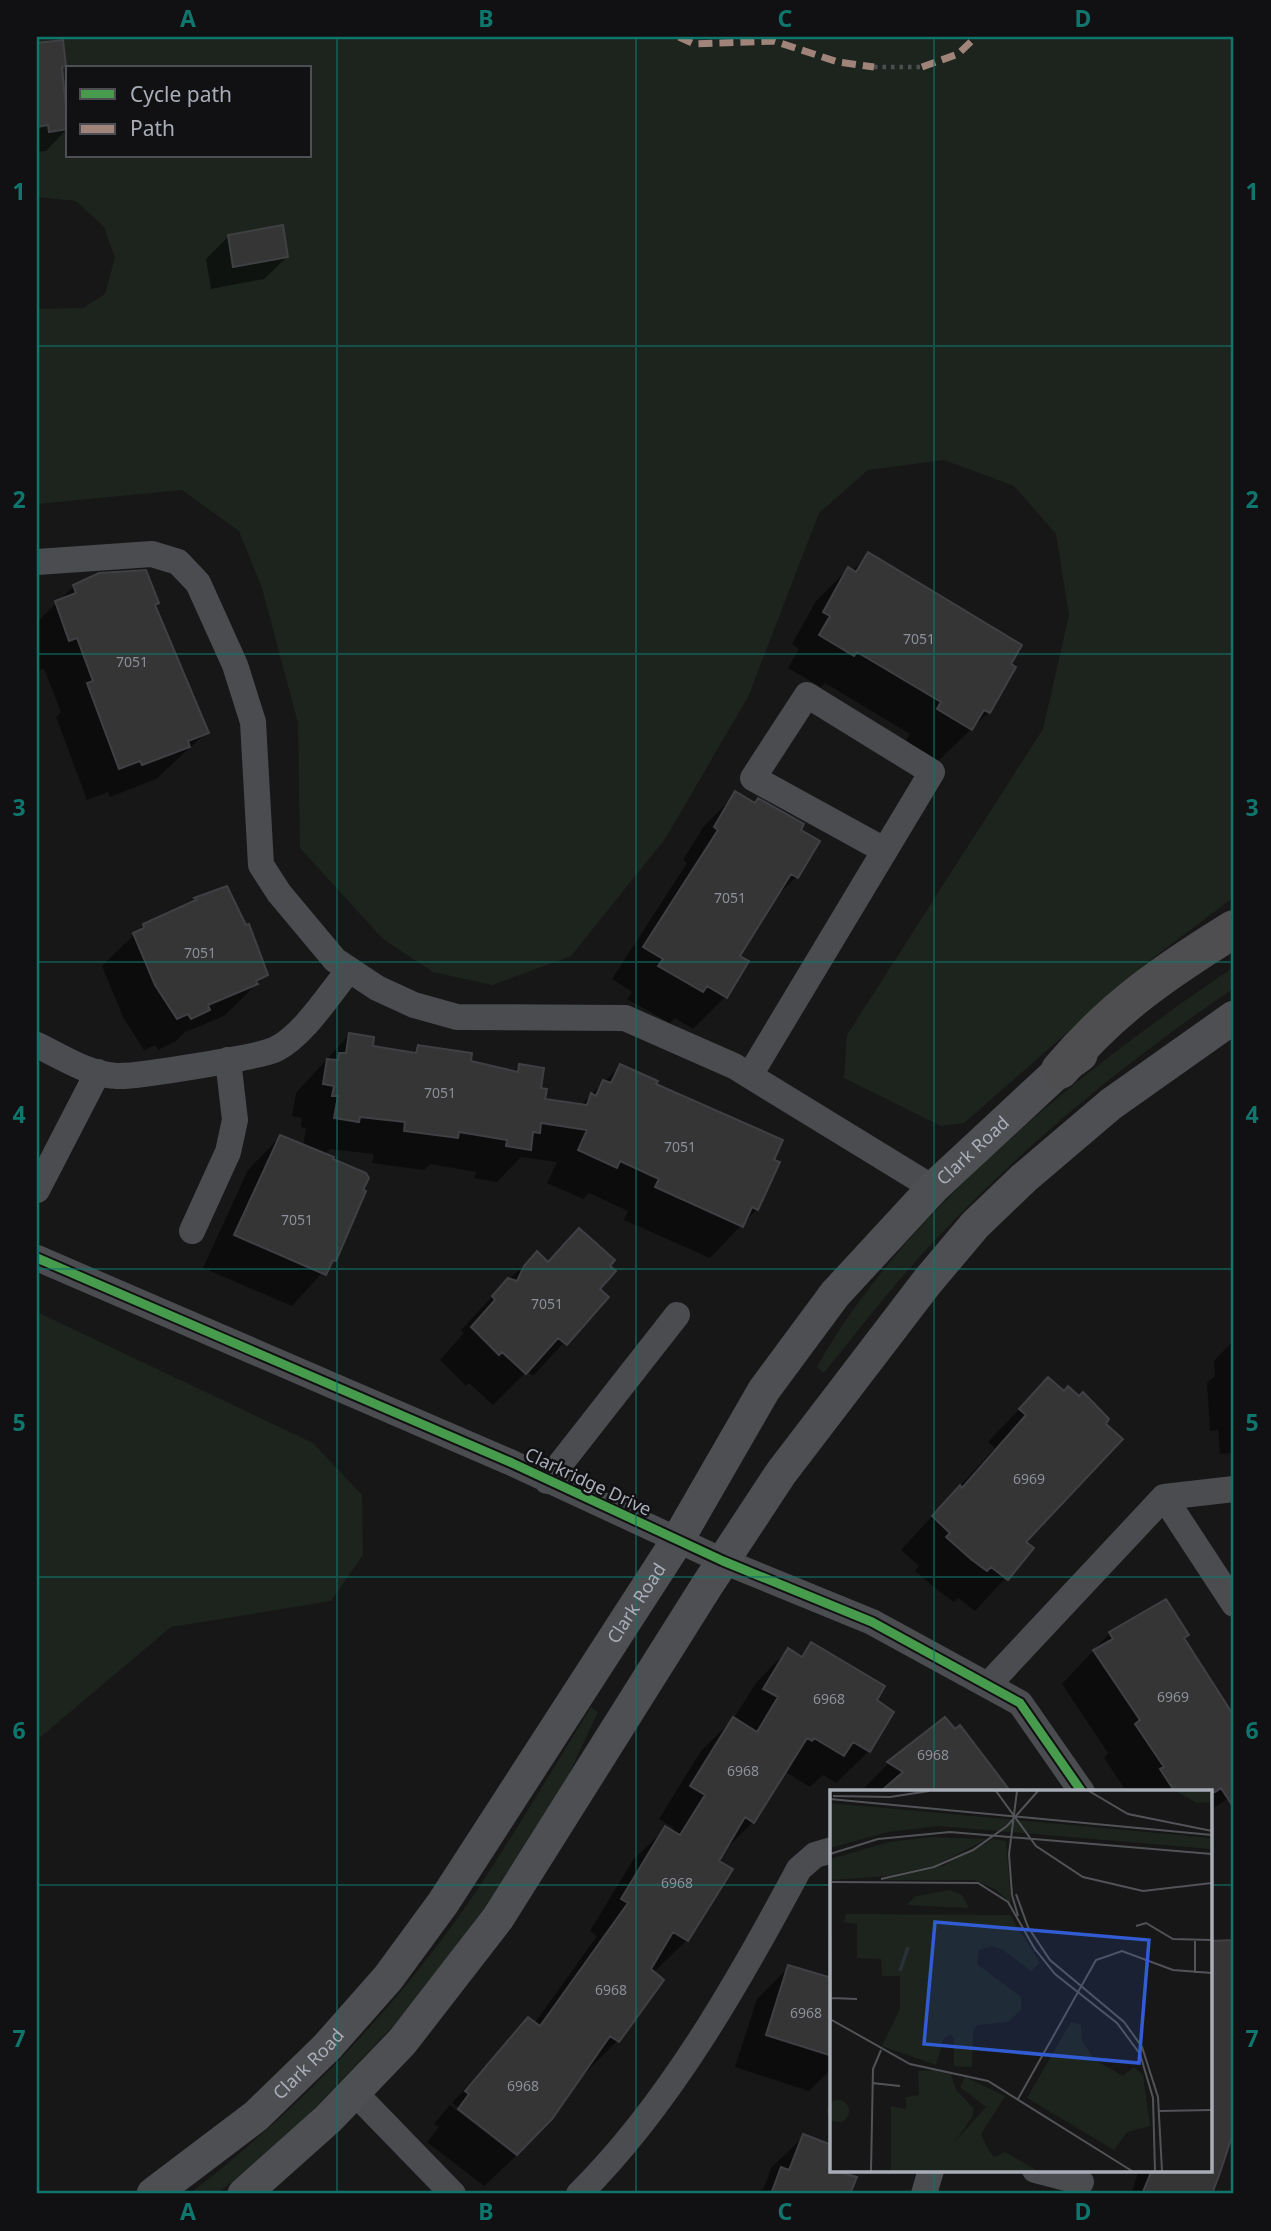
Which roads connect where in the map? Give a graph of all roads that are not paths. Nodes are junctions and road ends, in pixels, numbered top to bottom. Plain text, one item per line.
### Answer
1 (37, 562) edge
2 (884, 850) junction
3 (1234, 929) edge
4 (1234, 951) edge
5 (349, 970) junction
6 (1234, 1017) edge
7 (37, 1045) edge
8 (228, 1060) junction
9 (1060, 1070) junction
10 (98, 1072) junction
11 (750, 1075) junction
12 (933, 1188) junction
13 (37, 1190) edge
14 (192, 1231) dead end
15 (37, 1258) edge
16 (677, 1315) dead end
17 (547, 1481) junction
18 (1234, 1489) edge
19 (1164, 1497) junction
20 (677, 1541) junction
21 (723, 1561) junction
22 (1234, 1604) edge
23 (988, 1685) junction
24 (1081, 1790) edge
25 (830, 1851) edge
26 (354, 2092) junction
27 (931, 2172) edge
28 (1043, 2172) edge
29 (1081, 2182) edge
30 (153, 2194) edge
31 (244, 2194) edge
32 (453, 2194) edge
33 (579, 2194) edge
34 (924, 2194) edge

1 - 5 street
2 - 2 street
2 - 11 street
3 - 9 highway
4 - 9 main road, Clark Road
5 - 8 street
5 - 11 street
6 - 21 main road
7 - 10 street
8 - 10 street
8 - 14 street
9 - 12 main road, Clark Road
10 - 13 street
11 - 12 street
12 - 20 main road, Clark Road
15 - 17 street, Clarkridge Drive
16 - 17 street
17 - 20 street, Clarkridge Drive
18 - 19 street
19 - 22 street
19 - 23 street
20 - 21 street, Clarkridge Drive
20 - 30 main road, Clark Road
21 - 23 street, Clarkridge Drive
21 - 26 main road
23 - 24 street, Clarkridge Drive
25 - 33 street
26 - 31 main road
26 - 32 street
27 - 34 street
28 - 29 street

